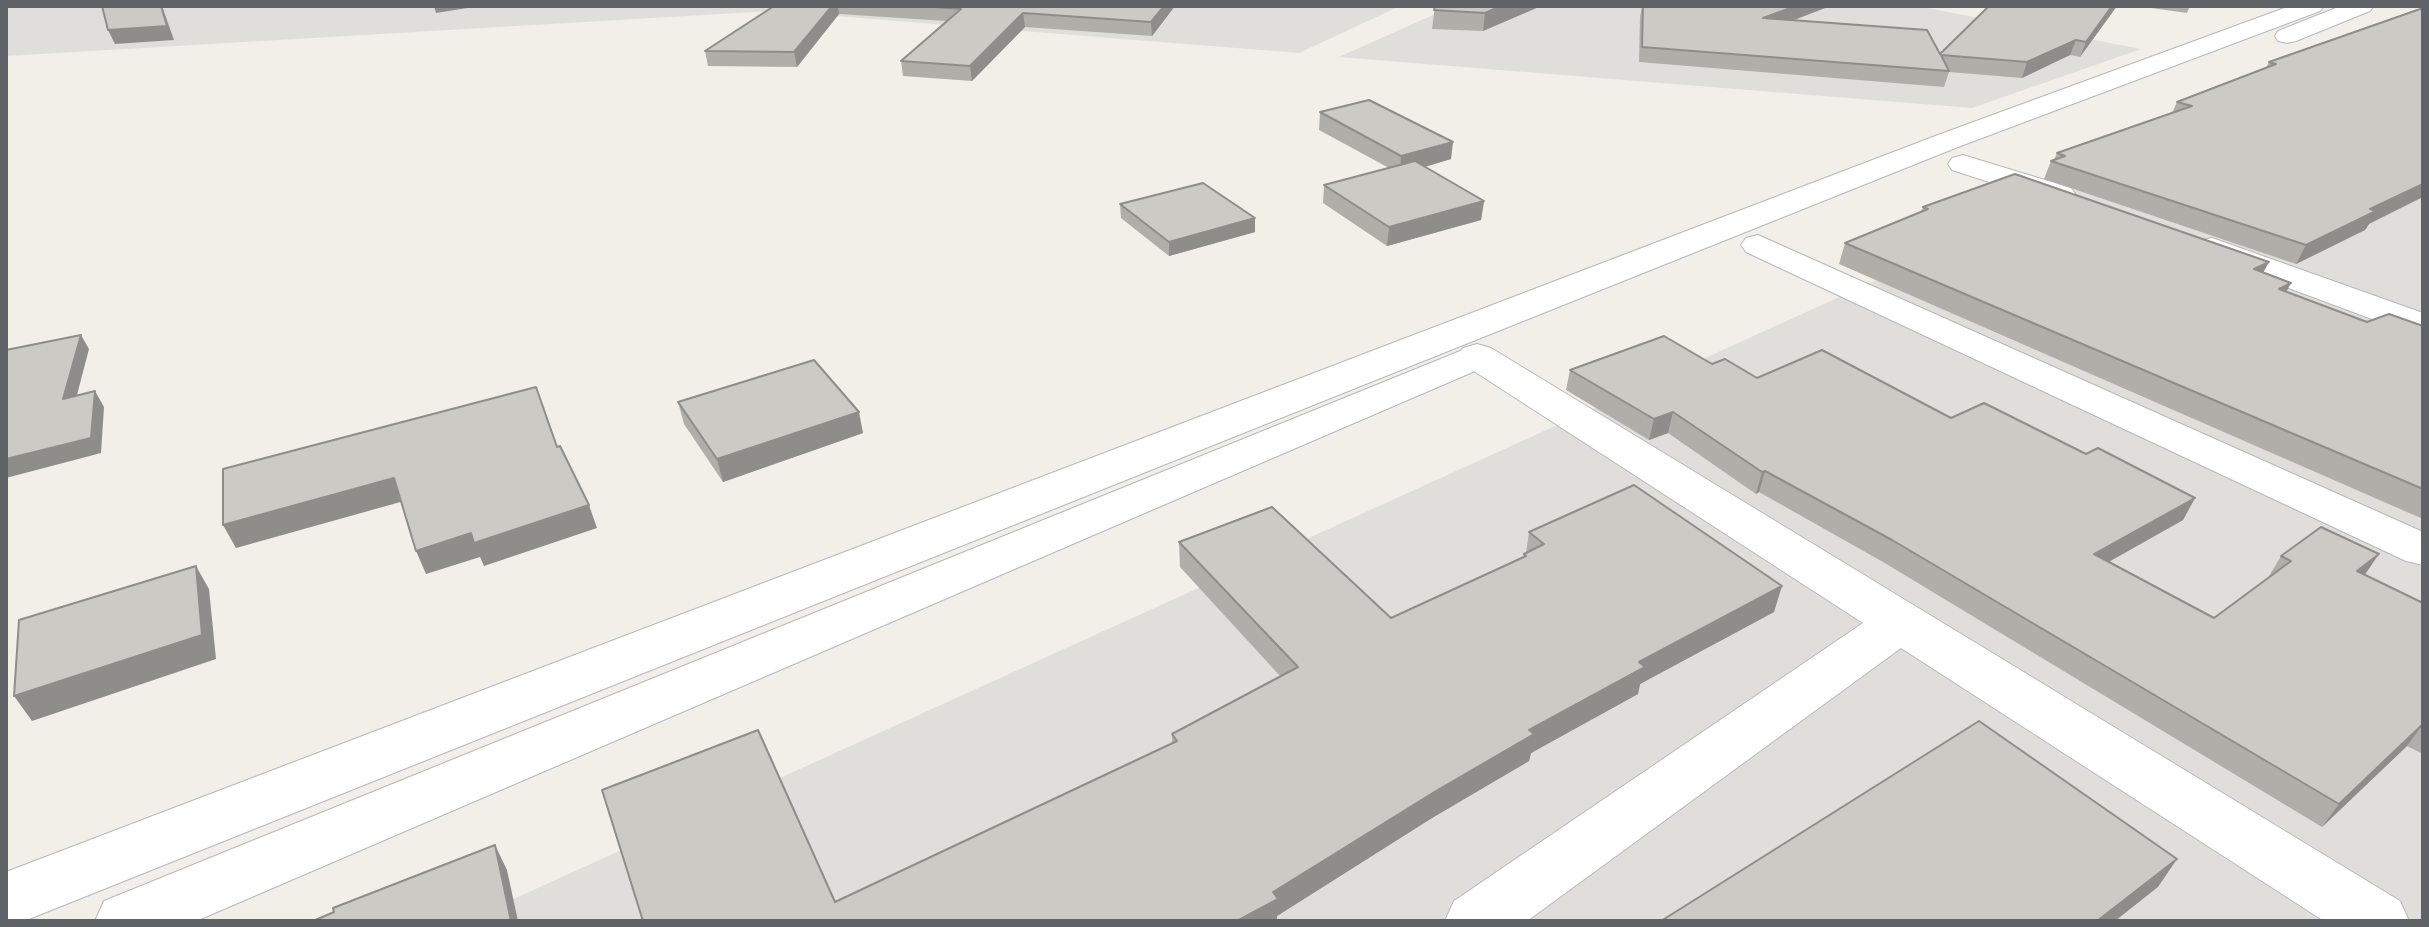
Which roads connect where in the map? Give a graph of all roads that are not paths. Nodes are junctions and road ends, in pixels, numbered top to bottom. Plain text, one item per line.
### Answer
1 (2312, 6) edge
2 (2362, 6) edge
3 (1963, 164) junction
4 (2088, 205) edge
5 (2175, 235) edge
6 (1758, 245) junction
7 (2414, 312) edge
8 (1477, 356) junction
9 (2423, 550) edge
10 (1901, 622) junction
11 (6, 900) edge
12 (127, 921) edge
13 (1477, 921) edge
14 (2377, 921) edge

1 - 11 street
2 - 3 street
3 - 4 street
3 - 6 street
5 - 7 street
6 - 8 street
6 - 9 street
8 - 10 street
8 - 12 street
10 - 13 street
10 - 14 street

